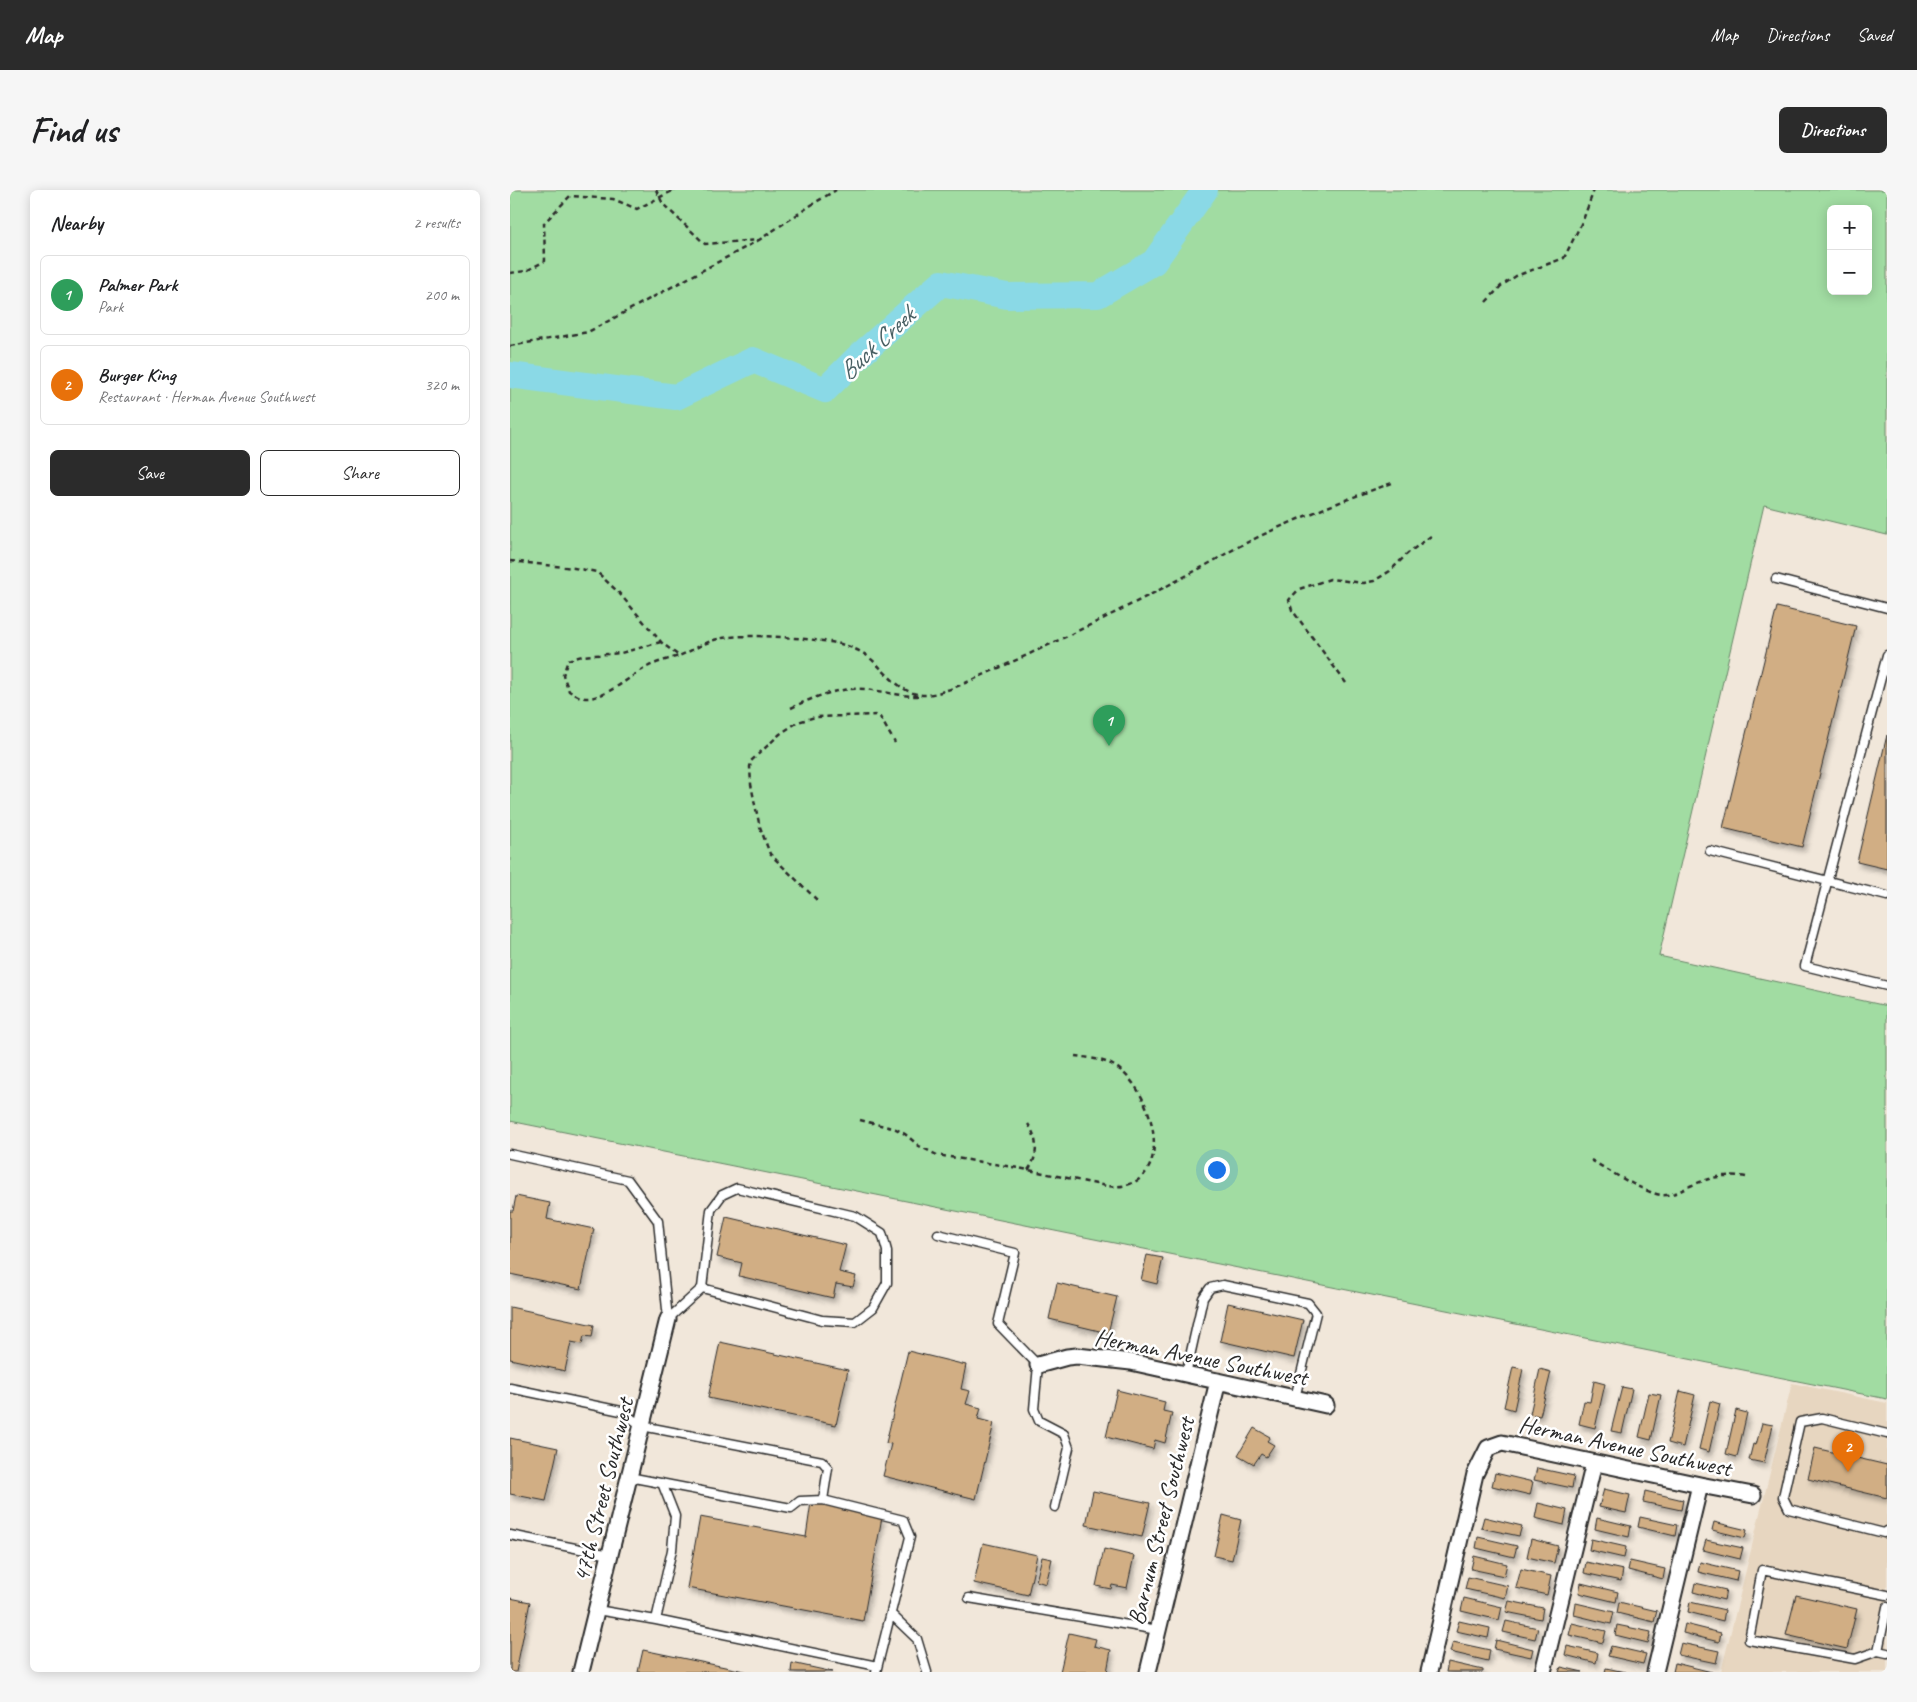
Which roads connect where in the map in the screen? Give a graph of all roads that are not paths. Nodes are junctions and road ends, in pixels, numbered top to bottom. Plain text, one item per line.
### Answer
1 (1776, 579) dead end
2 (1887, 608) edge
3 (1887, 655) edge
4 (1710, 851) dead end
5 (1828, 880) junction
6 (1887, 896) edge
7 (1887, 986) edge
8 (510, 1154) edge
9 (938, 1234) dead end
10 (702, 1288) junction
11 (668, 1319) junction
12 (1038, 1365) junction
13 (1186, 1374) junction
14 (1218, 1381) junction
15 (510, 1388) edge
16 (1295, 1398) junction
17 (1326, 1405) dead end
18 (642, 1426) junction
19 (1887, 1434) edge
20 (1594, 1463) junction
21 (629, 1477) junction
22 (662, 1483) junction
23 (1700, 1485) junction
24 (1753, 1494) dead end
25 (823, 1500) junction
26 (1055, 1507) dead end
27 (1887, 1531) edge
28 (510, 1535) edge
29 (610, 1555) junction
30 (1887, 1596) edge
31 (969, 1598) dead end
32 (1887, 1607) edge
33 (597, 1610) junction
34 (891, 1614) junction
35 (656, 1620) junction
36 (1158, 1630) junction
37 (1878, 1651) junction
38 (1887, 1653) edge
39 (877, 1669) edge
40 (582, 1672) edge
41 (927, 1672) edge
42 (1148, 1672) edge
43 (1429, 1672) edge
44 (1543, 1672) edge
45 (1655, 1672) edge

1 - 2 lane
3 - 5 lane
4 - 5 lane
5 - 6 lane
5 - 7 lane
8 - 11 lane
9 - 12 lane
10 - 10 lane
10 - 11 lane
11 - 18 street, 47th Street Southwest
12 - 13 street, Herman Avenue Southwest
12 - 26 lane
13 - 14 street, Herman Avenue Southwest
13 - 16 lane
14 - 16 street, Herman Avenue Southwest
14 - 36 street, Barnum Street Southwest
15 - 18 lane
16 - 17 street, Herman Avenue Southwest
18 - 21 street, 47th Street Southwest
18 - 25 lane
19 - 27 lane
20 - 23 street, Herman Avenue Southwest
20 - 43 street, Herman Avenue Southwest
20 - 44 street
21 - 22 lane
21 - 29 street, 47th Street Southwest
22 - 25 lane
22 - 35 lane
23 - 24 street, Herman Avenue Southwest
23 - 45 street
25 - 34 lane
28 - 29 lane
29 - 33 street, 47th Street Southwest
30 - 37 lane
31 - 36 lane
32 - 37 lane
33 - 35 lane
33 - 40 street, 47th Street Southwest
34 - 39 lane
34 - 41 lane
35 - 39 lane
36 - 42 street, Barnum Street Southwest
37 - 38 lane

